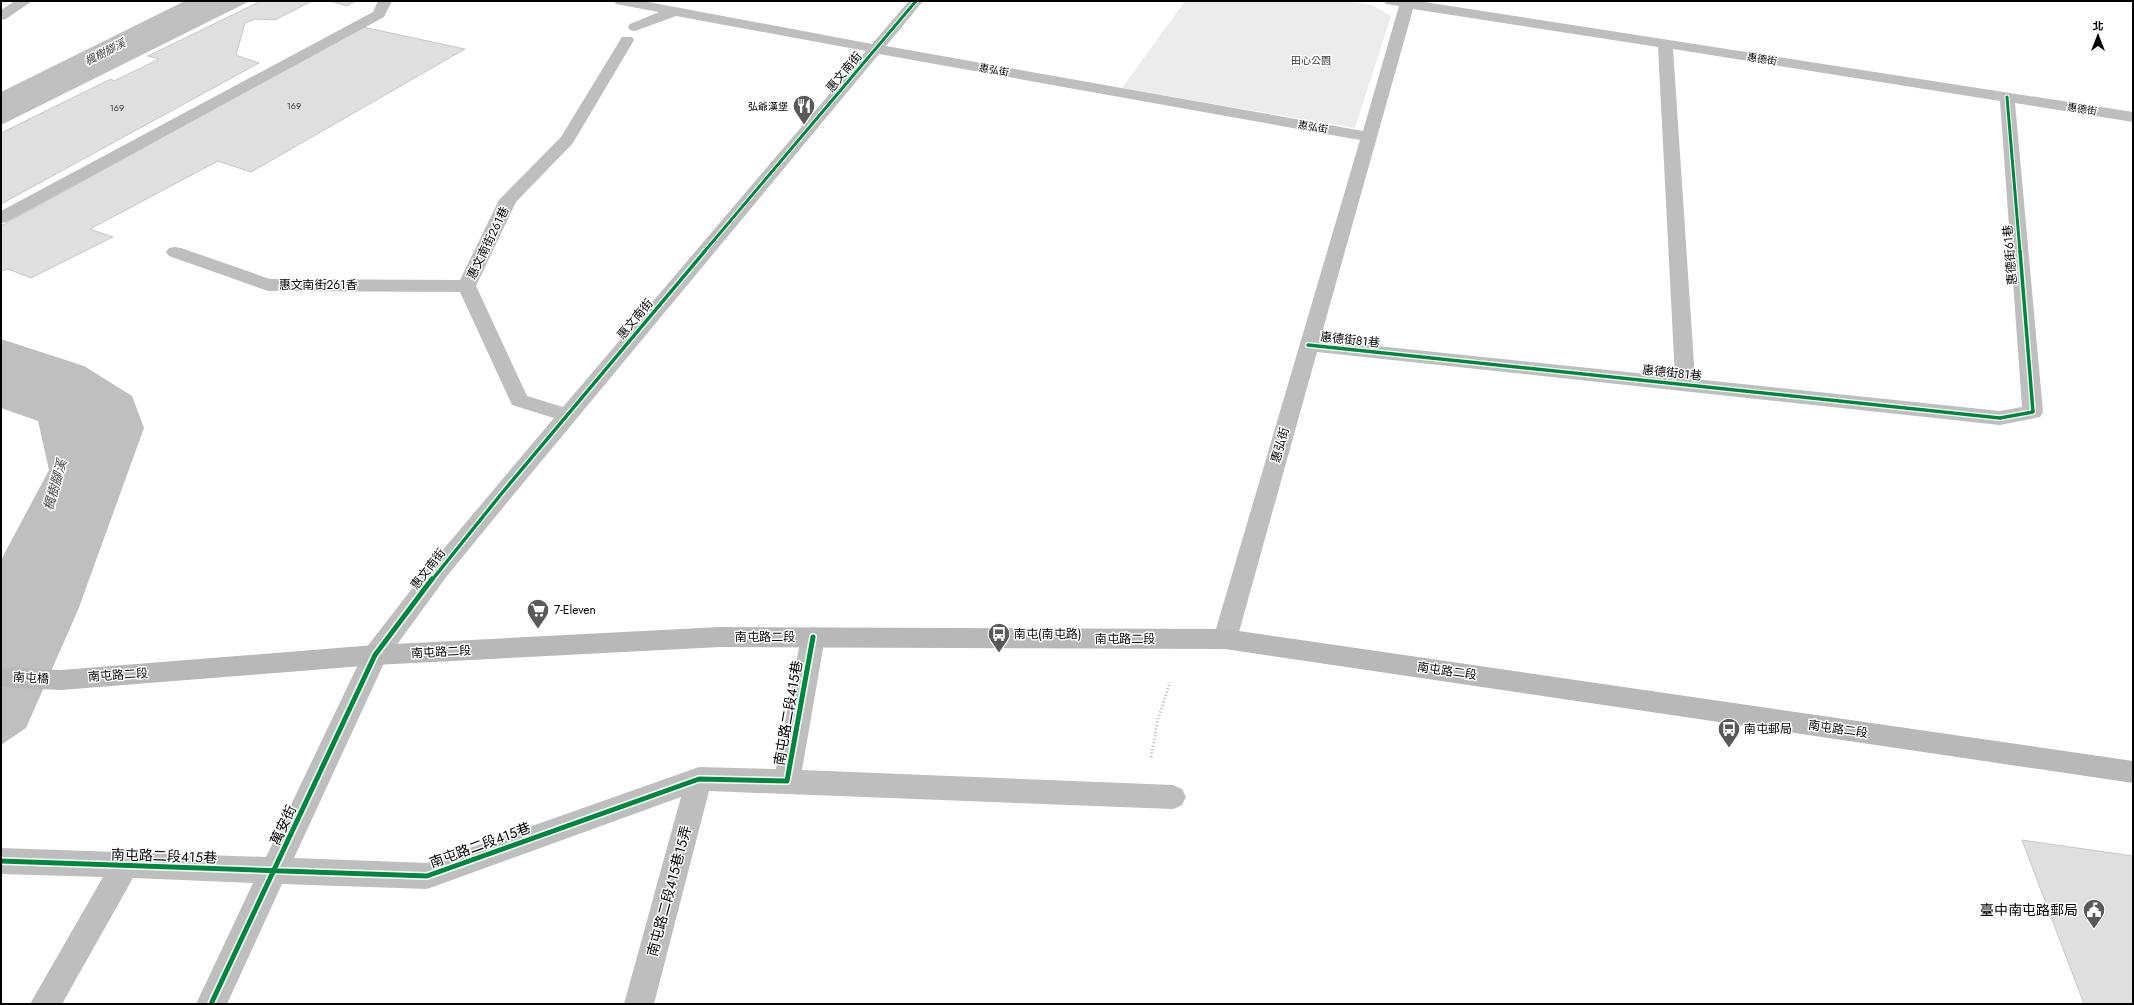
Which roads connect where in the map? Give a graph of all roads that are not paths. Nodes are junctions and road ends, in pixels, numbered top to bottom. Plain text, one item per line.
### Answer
1 (385, 1) edge
2 (621, 1) edge
3 (916, 1) edge
4 (1399, 2) edge
5 (22, 3) edge
6 (1, 6) edge
7 (675, 11) junction
8 (1, 16) edge
9 (1665, 44) junction
10 (876, 49) junction
11 (2007, 97) junction
12 (2133, 117) edge
13 (1368, 137) junction
14 (1, 218) edge
15 (175, 252) dead end
16 (468, 286) junction
17 (1308, 345) junction
18 (1685, 384) junction
19 (2033, 412) joint
20 (567, 415) junction
21 (813, 637) junction
22 (1225, 639) junction
23 (375, 655) junction
24 (1, 677) edge
25 (61, 680) joint
26 (2133, 772) edge
27 (698, 779) junction
28 (787, 781) junction
29 (1161, 796) road end
30 (1, 861) edge
31 (126, 866) junction
32 (274, 870) junction
33 (45, 1004) edge
34 (211, 1004) edge
35 (639, 1004) edge

1 - 14 street
2 - 7 street, 惠弘街
3 - 10 street, 惠文南街
4 - 9 street, 惠德街
4 - 13 street, 惠弘街
5 - 6 street
5 - 8 street
7 - 10 street, 惠弘街
7 - 16 street, 惠文南街261巷
9 - 11 street, 惠德街
9 - 18 street, 惠德街81巷
10 - 13 street, 惠弘街
10 - 20 street, 惠文南街
11 - 12 street, 惠德街
11 - 19 street, 惠德街61巷
13 - 17 street, 惠弘街
15 - 16 street, 惠文南街261香
16 - 20 street, 惠文南街261巷
17 - 18 street, 惠德街81巷
17 - 22 street, 惠弘街
18 - 19 street, 惠德街81巷
20 - 23 street, 惠文南街
21 - 22 main road, 南屯路二段
21 - 23 main road, 南屯路二段
21 - 28 street, 南屯路二段415巷
22 - 26 main road, 南屯路二段
23 - 25 main road, 南屯路二段
23 - 32 street, 萬安街
24 - 25 main road, 南屯橋
27 - 28 street, 南屯路二段415巷
27 - 32 street, 南屯路二段415巷
27 - 35 street, 南屯路二段415巷15弄
28 - 29 street, 南屯路二段415巷
30 - 31 street, 南屯路二段415巷
31 - 32 street, 南屯路二段415巷
31 - 33 street
32 - 34 street, 萬安街

